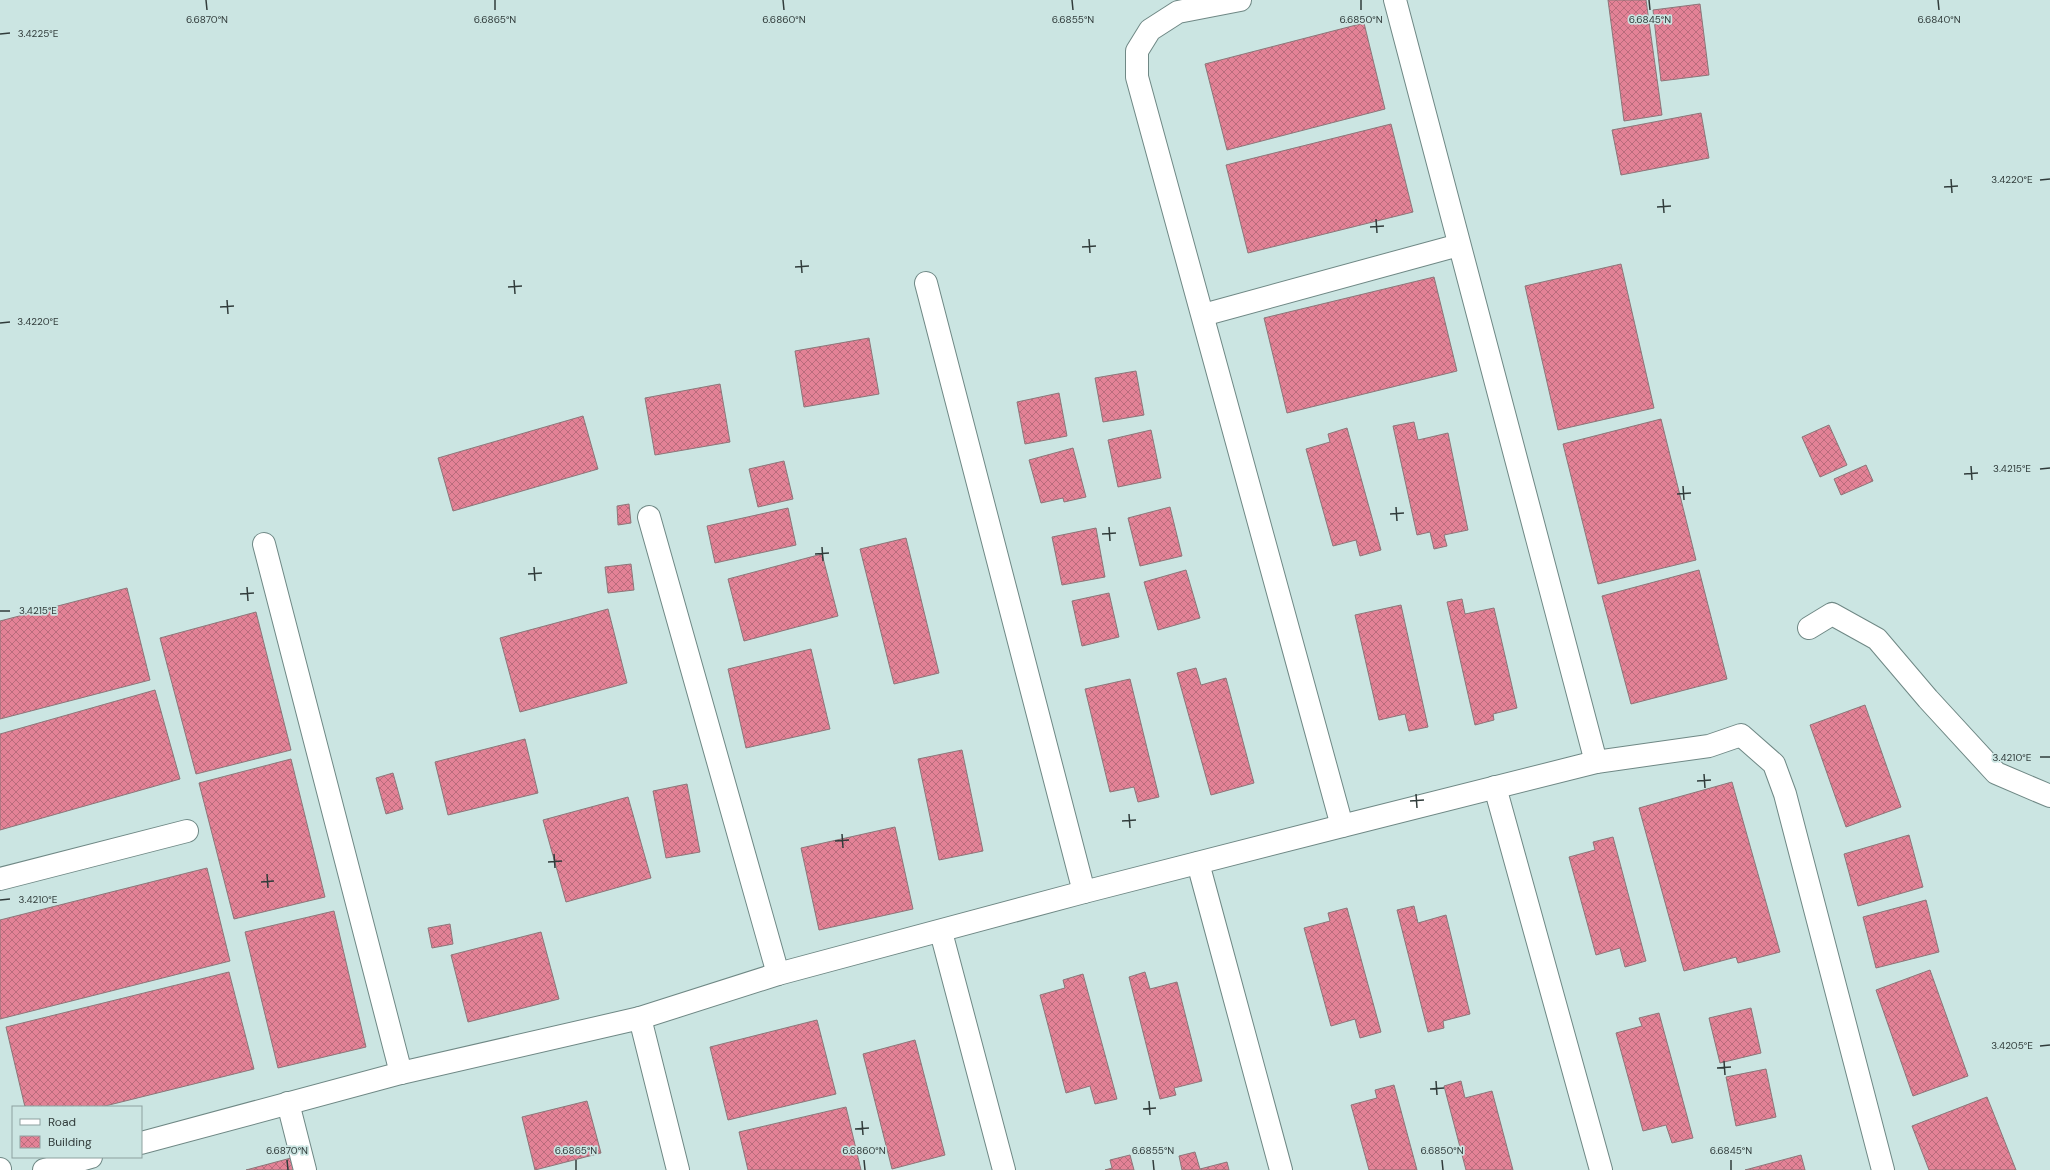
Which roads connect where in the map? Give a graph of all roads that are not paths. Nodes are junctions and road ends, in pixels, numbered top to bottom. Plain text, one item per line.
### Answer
1 (1240, 0) edge
2 (1395, 0) edge
3 (1175, 6) edge
4 (1459, 245) junction
5 (926, 283) dead end
6 (1203, 315) junction
7 (649, 517) dead end
8 (264, 544) dead end
9 (1809, 628) dead end
10 (1596, 762) junction
11 (1496, 787) junction
12 (2050, 796) edge
13 (1342, 826) junction
14 (187, 831) dead end
15 (1198, 863) junction
16 (0, 879) edge
17 (1084, 892) junction
18 (941, 932) junction
19 (778, 974) junction
20 (640, 1018) junction
21 (401, 1073) junction
22 (288, 1103) junction
23 (142, 1143) edge
24 (87, 1158) edge
25 (44, 1170) edge
26 (305, 1170) edge
27 (678, 1170) edge
28 (1004, 1170) edge
29 (1281, 1170) edge
30 (1601, 1170) edge
31 (1882, 1170) edge

1 - 3 street
2 - 4 street
3 - 6 street
4 - 6 street
4 - 10 street
5 - 17 street
6 - 13 street
7 - 19 street
8 - 21 street
9 - 12 street
10 - 11 street
10 - 31 street
11 - 13 street
11 - 30 street
13 - 15 street
14 - 16 street
15 - 17 street
15 - 29 street
17 - 18 street
18 - 19 street
18 - 28 street
19 - 20 street
20 - 21 street
20 - 27 street
21 - 22 street
22 - 23 street
22 - 26 street
24 - 25 street

